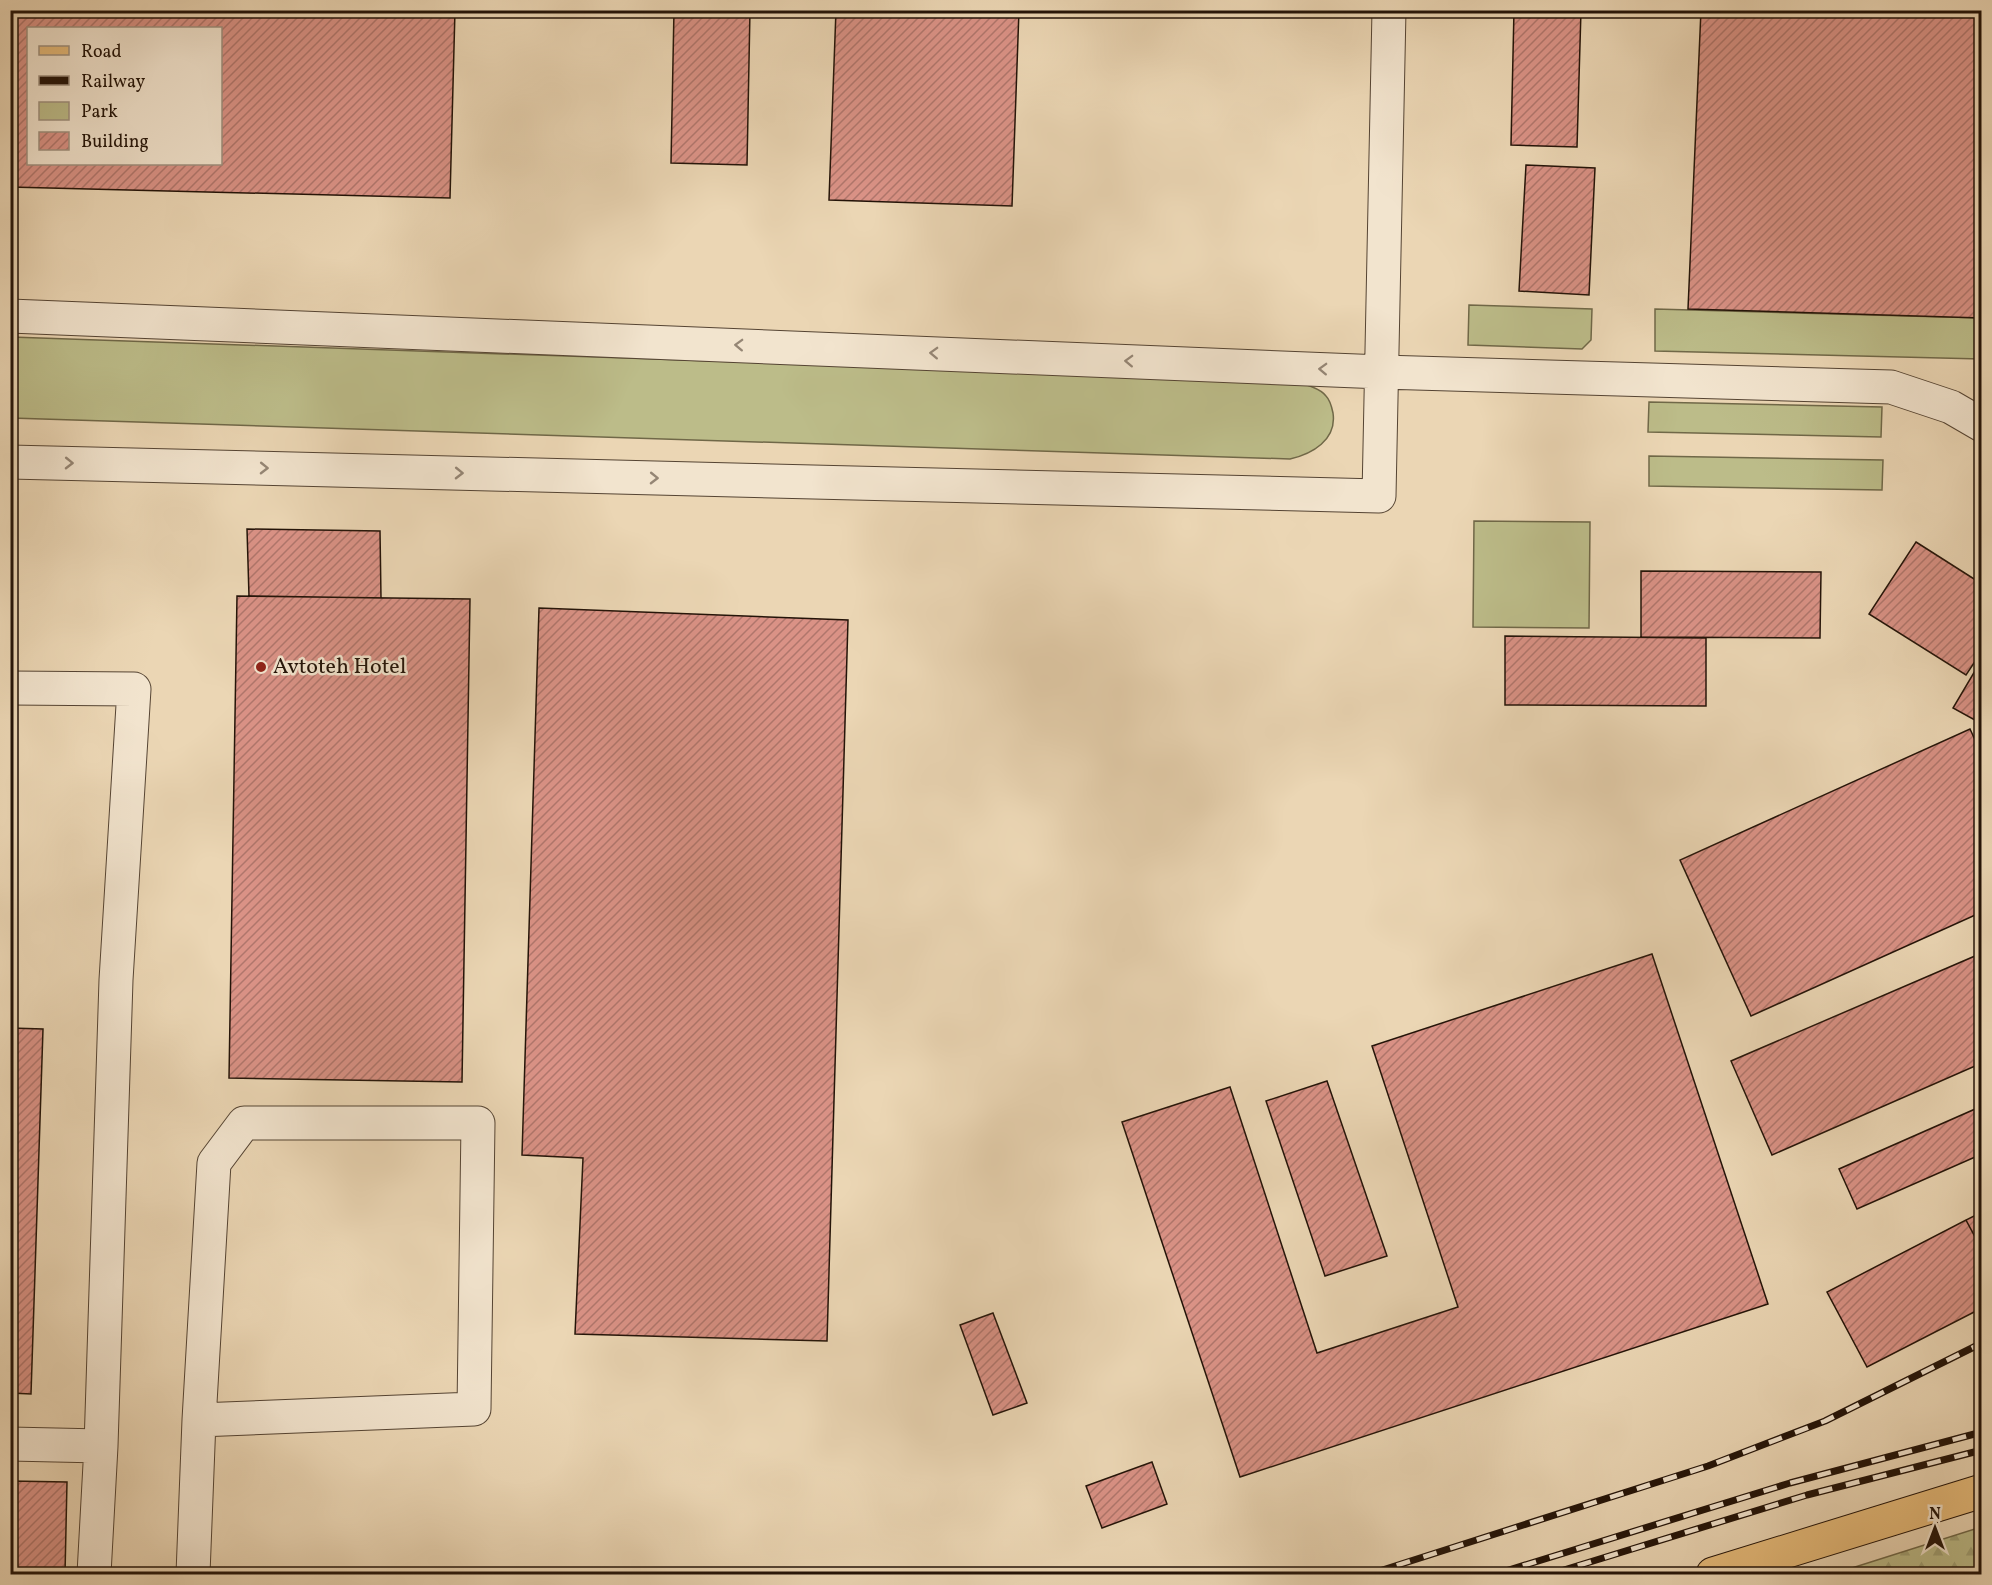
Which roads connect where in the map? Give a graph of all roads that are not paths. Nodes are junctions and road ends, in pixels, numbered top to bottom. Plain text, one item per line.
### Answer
1 (1389, 10) edge
2 (10, 315) edge
3 (1382, 372) junction
4 (1982, 425) edge
5 (10, 462) edge
6 (10, 688) edge
7 (199, 1420) junction
8 (10, 1444) edge
9 (101, 1446) junction
10 (1982, 1491) edge
11 (94, 1575) edge
12 (193, 1575) edge
13 (1713, 1575) edge

1 - 3 lane
3 -> 2 lane
3 - 4 lane
5 -> 3 lane
6 - 9 lane
7 - 7 lane
7 - 12 lane
8 - 9 lane
9 - 11 lane
10 - 13 main road

